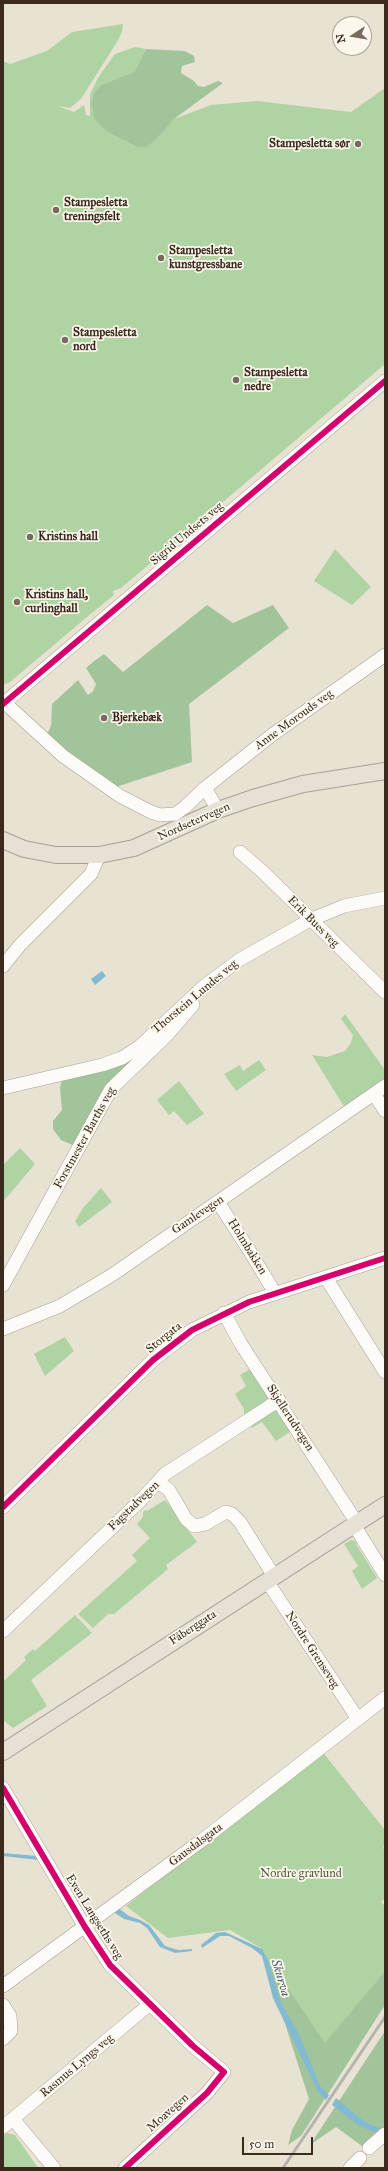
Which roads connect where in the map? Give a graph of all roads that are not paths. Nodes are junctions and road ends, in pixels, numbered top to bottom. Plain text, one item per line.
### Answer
1 (385, 381) edge
2 (385, 655) edge
3 (4, 704) edge
4 (385, 771) edge
5 (205, 788) junction
6 (218, 810) junction
7 (3, 840) edge
8 (240, 852) dead end
9 (99, 855) junction
10 (385, 898) edge
11 (310, 920) junction
12 (3, 966) edge
13 (203, 987) junction
14 (385, 992) edge
15 (385, 1086) edge
16 (3, 1088) edge
17 (374, 1094) junction
18 (385, 1111) edge
19 (218, 1202) junction
20 (385, 1258) edge
21 (326, 1278) junction
22 (3, 1285) edge
23 (275, 1293) junction
24 (224, 1313) junction
25 (3, 1329) edge
26 (385, 1372) edge
27 (279, 1400) junction
28 (156, 1485) junction
29 (385, 1505) edge
30 (3, 1508) edge
31 (356, 1524) junction
32 (385, 1575) edge
33 (271, 1578) junction
34 (3, 1631) edge
35 (385, 1698) edge
36 (358, 1719) junction
37 (3, 1752) edge
38 (3, 1788) edge
39 (85, 1927) junction
40 (3, 1986) edge
41 (150, 2004) junction
42 (3, 2005) edge
43 (3, 2039) edge
44 (224, 2072) joint
45 (13, 2119) junction
46 (3, 2127) edge
47 (385, 2134) edge
48 (54, 2168) edge
49 (126, 2168) edge
50 (350, 2168) edge

1 - 3 street, Sigrid Undsets veg
2 - 5 street, Anne Morouds veg
3 - 5 street, Anne Morouds veg
4 - 6 main road, Nordsetervegen
5 - 6 street
6 - 9 main road, Nordsetervegen
7 - 9 main road, Nordsetervegen
8 - 11 street, Erik Bues veg
9 - 12 street
10 - 11 street, Thorstein Lundes veg
11 - 13 street, Thorstein Lundes veg
11 - 14 street, Erik Bues veg
13 - 16 street, Thorstein Lundes veg
13 - 22 street, Forstmester Barths veg
15 - 17 street, Gamlevegen
17 - 18 street
17 - 19 street, Gamlevegen
19 - 23 street, Holmbakken
19 - 25 street, Gamlevegen
20 - 21 street, Storgata
21 - 23 street, Storgata
21 - 26 street
23 - 24 street, Storgata
24 - 27 street, Skjellerudvegen
24 - 30 street, Storgata
27 - 28 street, Fagstadvegen
27 - 31 street, Skjellerudvegen
28 - 33 street, Nordre Grenseveg
28 - 34 street, Fagstadvegen
29 - 31 main road, Fåberggata
31 - 32 street, Skjellerudvegen
31 - 33 main road, Fåberggata
33 - 36 street, Nordre Grenseveg
33 - 37 main road, Fåberggata
35 - 36 street, Gausdalsgata
36 - 39 street, Gausdalsgata
38 - 39 street, Even Langseths veg
39 - 40 street, Gausdalsgata
39 - 41 street, Even Langseths veg
41 - 44 street, Even Langseths veg
41 - 45 street, Rasmus Lyngs veg
42 - 43 street
44 - 49 street, Moavegen
45 - 46 street, Rasmus Lyngs veg
45 - 48 street
47 - 50 street

